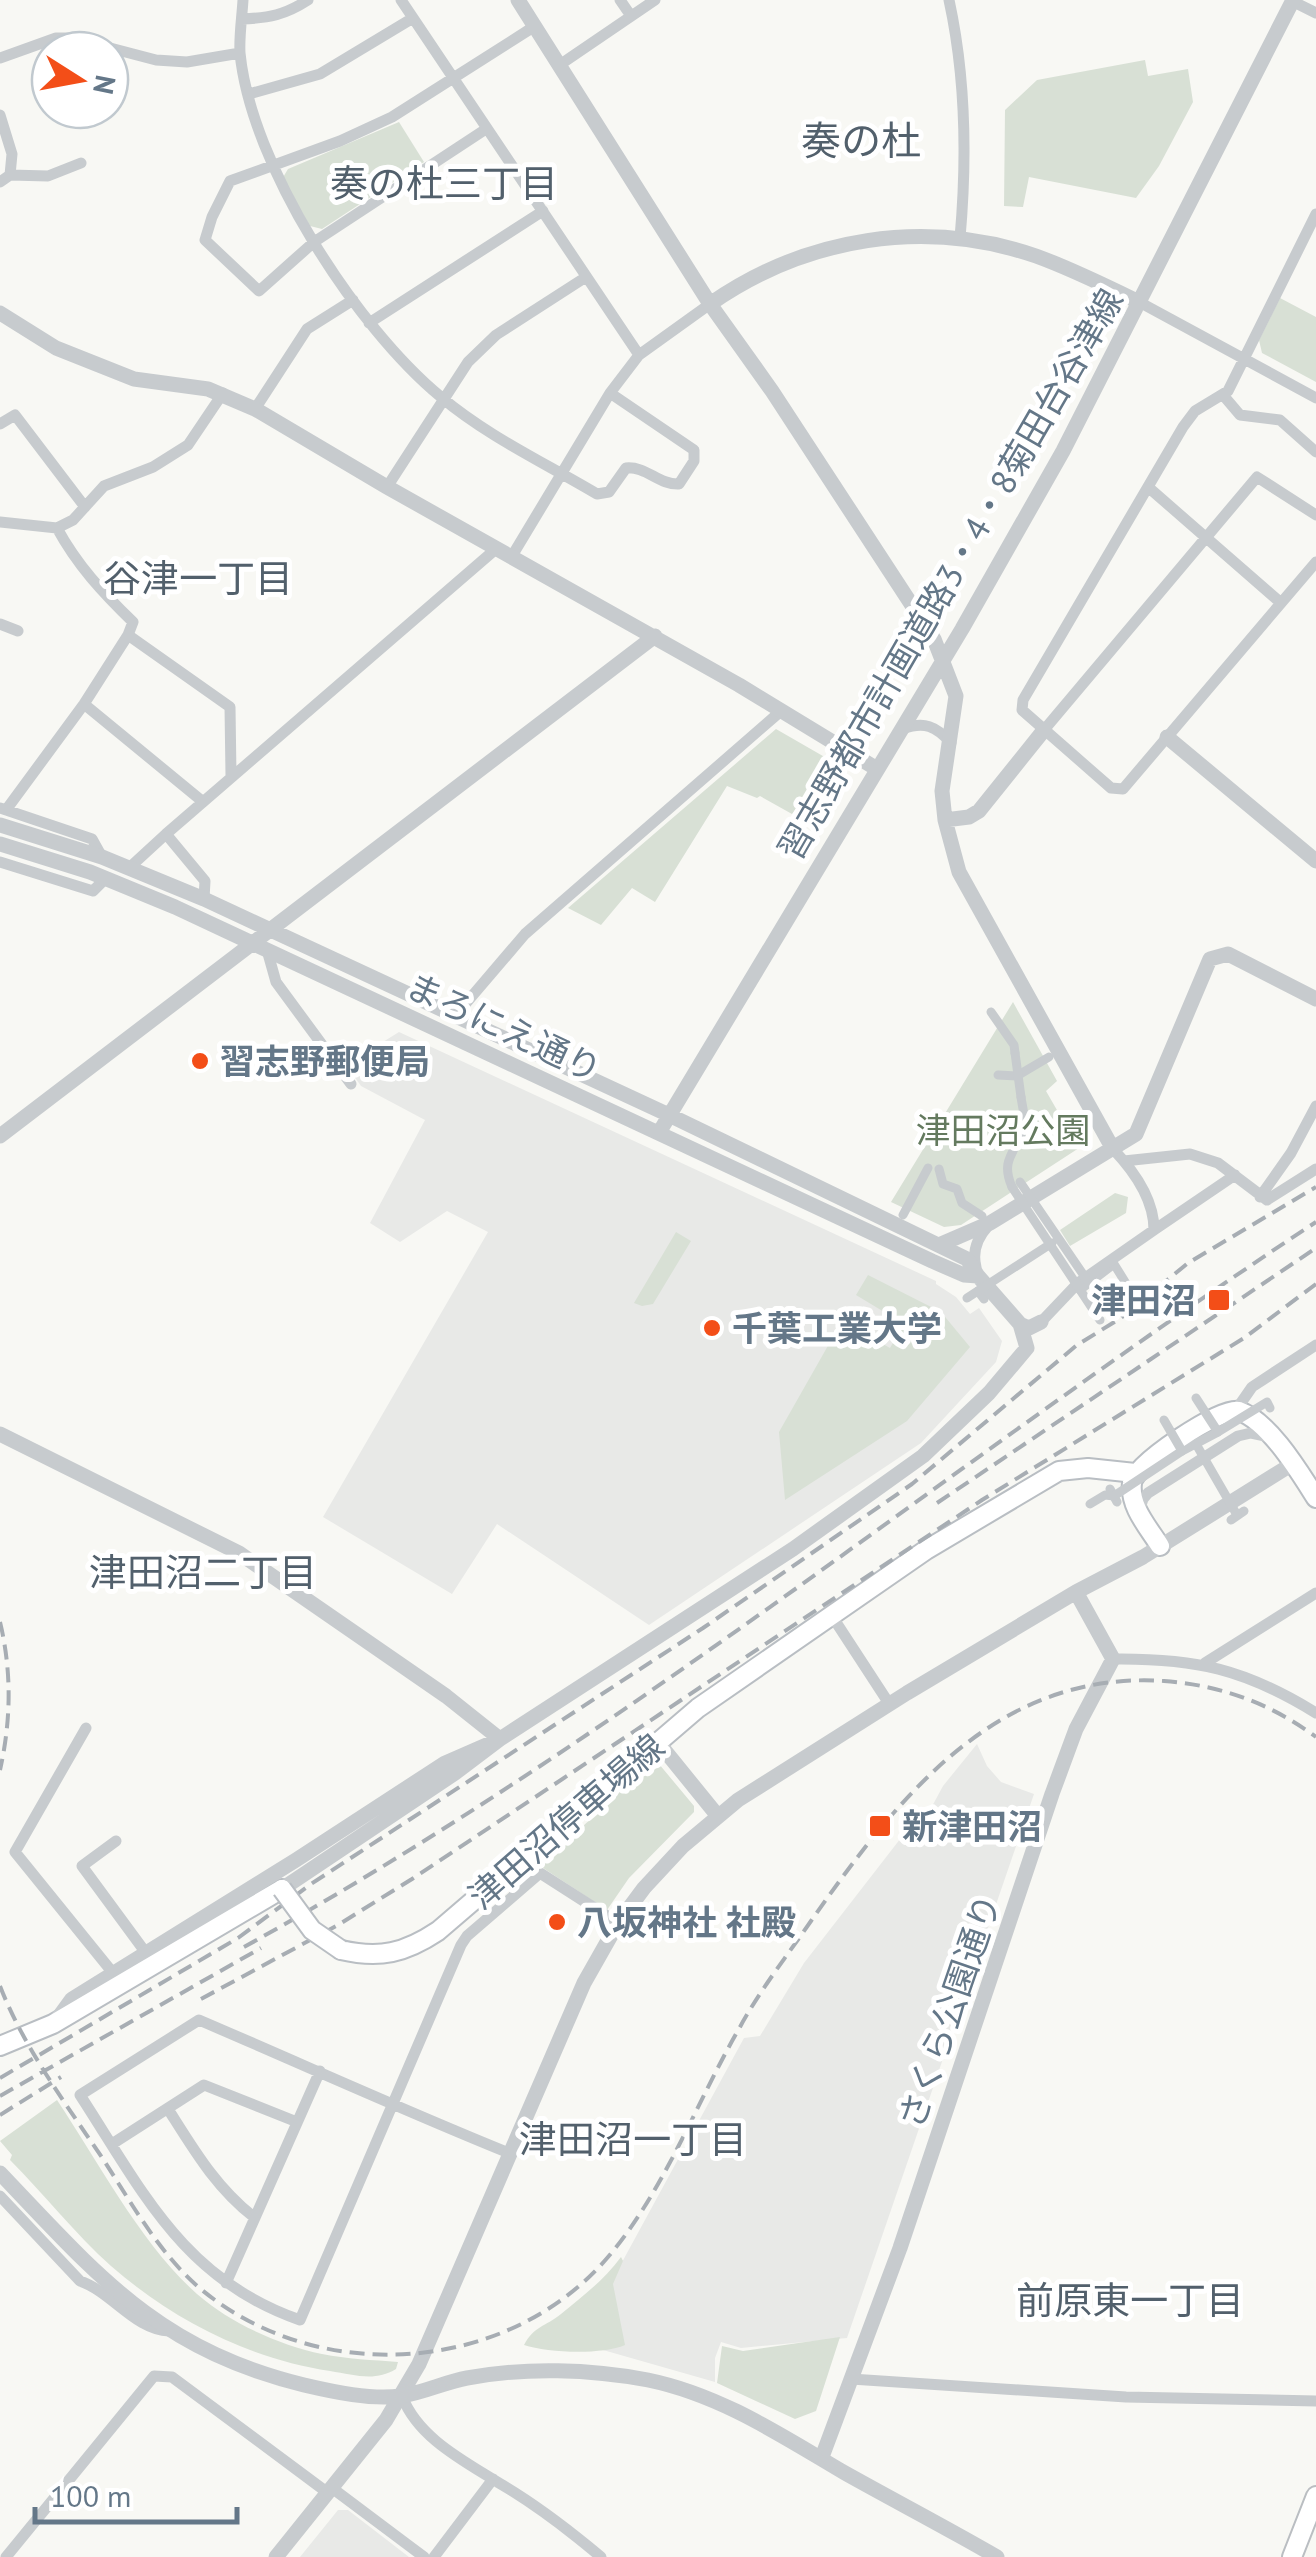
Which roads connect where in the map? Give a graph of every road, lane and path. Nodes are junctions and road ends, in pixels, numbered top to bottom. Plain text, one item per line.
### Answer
1 (242, 0) edge
2 (308, 0) edge
3 (402, 0) edge
4 (518, 0) edge
5 (620, 0) edge
6 (656, 0) edge
7 (949, 0) edge
8 (1292, 1) edge
9 (1316, 14) edge
10 (630, 16) junction
11 (242, 18) junction
12 (414, 18) junction
13 (535, 26) junction
14 (240, 52) junction
15 (0, 58) edge
16 (561, 64) junction
17 (455, 80) junction
18 (249, 94) junction
19 (0, 115) edge
20 (486, 129) junction
21 (81, 163) dead end
22 (274, 166) junction
23 (5, 179) edge
24 (543, 212) junction
25 (1316, 214) edge
26 (960, 238) junction
27 (314, 242) junction
28 (586, 278) junction
29 (353, 300) junction
30 (1141, 303) junction
31 (710, 304) junction
32 (0, 314) edge
33 (369, 323) junction
34 (639, 355) junction
35 (1244, 359) junction
36 (223, 393) junction
37 (610, 393) junction
38 (1223, 395) junction
39 (1316, 398) edge
40 (443, 399) junction
41 (255, 409) junction
42 (0, 424) edge
43 (1316, 452) edge
44 (560, 472) junction
45 (387, 487) junction
46 (1148, 487) junction
47 (85, 507) junction
48 (1316, 515) edge
49 (0, 522) edge
50 (57, 528) junction
51 (1206, 537) junction
52 (496, 548) junction
53 (512, 556) junction
54 (1316, 562) edge
55 (1281, 603) junction
56 (0, 624) edge
57 (18, 630) dead end
58 (128, 634) junction
59 (654, 636) junction
60 (942, 660) junction
61 (84, 704) junction
62 (781, 711) junction
63 (900, 729) junction
64 (1044, 730) junction
65 (1167, 736) junction
66 (950, 743) junction
67 (877, 769) junction
68 (232, 776) junction
69 (202, 801) junction
70 (2, 814) edge
71 (945, 820) junction
72 (166, 834) junction
73 (0, 844) edge
74 (1316, 861) edge
75 (0, 862) edge
76 (130, 868) junction
77 (98, 875) junction
78 (204, 899) junction
79 (270, 931) junction
80 (260, 947) junction
81 (1316, 999) edge
82 (991, 1012) dead end
83 (455, 1016) junction
84 (1049, 1057) dead end
85 (998, 1075) dead end
86 (350, 1084) dead end
87 (1316, 1106) edge
88 (669, 1115) junction
89 (660, 1131) junction
90 (0, 1136) edge
91 (1119, 1155) junction
92 (1316, 1170) edge
93 (1235, 1176) junction
94 (1260, 1197) junction
95 (903, 1214) dead end
96 (986, 1220) junction
97 (1154, 1230) junction
98 (1054, 1241) junction
99 (940, 1245) junction
100 (1084, 1286) junction
101 (980, 1289) junction
102 (1135, 1298) dead end
103 (967, 1299) dead end
104 (1065, 1299) junction
105 (1100, 1320) dead end
106 (1041, 1322) joint
107 (1020, 1324) junction
108 (1316, 1345) edge
109 (1027, 1348) junction
110 (1196, 1398) dead end
111 (1270, 1408) dead end
112 (1236, 1410) junction
113 (1164, 1420) dead end
114 (1218, 1432) junction
115 (0, 1434) edge
116 (1274, 1438) junction
117 (1196, 1444) junction
118 (1182, 1451) junction
119 (1294, 1463) junction
120 (1134, 1474) junction
121 (1316, 1498) edge
122 (1090, 1504) dead end
123 (1139, 1514) junction
124 (1237, 1515) dead end
125 (1160, 1546) junction
126 (1076, 1592) junction
127 (1316, 1593) edge
128 (830, 1614) junction
129 (1112, 1658) junction
130 (1205, 1664) junction
131 (890, 1705) junction
132 (1316, 1713) edge
133 (86, 1728) dead end
134 (500, 1738) junction
135 (657, 1742) junction
136 (717, 1816) junction
137 (116, 1840) dead end
138 (282, 1890) junction
139 (618, 1923) junction
140 (146, 1953) junction
141 (113, 1973) junction
142 (53, 2024) junction
143 (0, 2046) edge
144 (320, 2071) junction
145 (393, 2104) junction
146 (168, 2109) junction
147 (297, 2122) junction
148 (112, 2144) junction
149 (509, 2153) junction
150 (0, 2173) edge
151 (0, 2196) edge
152 (255, 2218) junction
153 (226, 2284) junction
154 (169, 2331) junction
155 (851, 2379) junction
156 (402, 2396) junction
157 (1316, 2401) edge
158 (822, 2457) junction
159 (493, 2479) junction
160 (330, 2490) junction
161 (1316, 2496) edge
162 (6, 2557) edge
163 (276, 2557) edge
164 (424, 2557) edge
165 (434, 2557) edge
166 (600, 2557) edge
167 (997, 2557) edge
168 (1292, 2557) edge

1 - 11 street
2 - 11 street
3 - 12 street
4 - 13 street
5 - 10 street
6 - 10 street
7 - 26 street
8 - 9 street
8 - 30 street, 習志野都市計画道路3・4・8菊田台谷津線
10 - 16 street
11 - 14 street
12 - 17 street
12 - 18 street
13 - 16 street
13 - 17 street
14 - 15 street
14 - 18 street
16 - 31 street
17 - 20 street
17 - 22 street
18 - 22 street
19 - 23 street
20 - 24 street
20 - 27 street
21 - 23 street
22 - 27 street
22 - 27 street
24 - 28 street
24 - 33 street
25 - 35 street
26 - 30 street
26 - 31 street
27 - 29 street
28 - 34 street
28 - 40 street
29 - 33 street
29 - 41 street
30 - 35 street
30 - 60 street, 習志野都市計画道路3・4・8菊田台谷津線
31 - 34 street
31 - 60 street
32 - 36 street
33 - 40 street
34 - 37 street
35 - 38 street
35 - 39 street
36 - 41 street
36 - 47 street
37 - 44 street
37 - 44 street
38 - 43 street
38 - 46 street
40 - 44 street
40 - 45 street
41 - 45 street
42 - 47 street
44 - 53 street
45 - 52 street
46 - 51 street
46 - 64 street
47 - 50 street
48 - 51 street
49 - 50 street
50 - 58 street
51 - 55 street
51 - 64 street
52 - 53 street
52 - 68 street
53 - 59 street
54 - 55 street
55 - 65 street
56 - 57 street
58 - 61 street
58 - 68 street
59 - 62 street
59 - 79 street
60 - 63 street, 習志野都市計画道路3・4・8菊田台谷津線
60 - 66 street
61 - 69 street
61 - 70 street
62 - 67 street
62 - 83 street
63 - 66 street
63 - 67 street, 習志野都市計画道路3・4・8菊田台谷津線
64 - 65 street
64 - 71 street
65 - 74 street
66 - 71 street
67 - 88 street, 習志野都市計画道路3・4・8菊田台谷津線
68 - 69 street
69 - 72 street
70 - 76 street, まろにえ通り
71 - 91 street
72 - 76 street
72 - 78 street
73 - 77 street, まろにえ通り
75 - 77 street
76 - 78 street, まろにえ通り
77 - 80 street, まろにえ通り
78 - 79 street, まろにえ通り
79 - 80 street
79 - 83 street, まろにえ通り
80 - 86 street
80 - 89 street, まろにえ通り
80 - 90 street
81 - 91 street
82 - 98 street, bridge
83 - 88 street, まろにえ通り
84 - 85 street
87 - 94 street
88 - 89 street, 習志野都市計画道路3・4・8菊田台谷津線
88 - 99 street, まろにえ通り
89 - 101 street, まろにえ通り
91 - 93 street
91 - 96 street
91 - 97 street
92 - 94 street
93 - 94 street
93 - 97 street
95 - 96 street
96 - 99 street
96 - 101 street
97 - 104 street
98 - 100 street, bridge
98 - 101 street, bridge
99 - 101 street, まろにえ通り
100 - 102 street
100 - 105 street, bridge
101 - 103 street, bridge
101 - 107 street, まろにえ通り
104 - 106 street
104 - 109 street
106 - 107 street
107 - 109 street
108 - 112 street
109 - 134 street
110 - 114 street, bridge
111 - 114 street, bridge
112 - 116 main road
112 - 120 main road
113 - 118 street, bridge
114 - 117 street, bridge
115 - 134 street
116 - 119 main road
116 - 123 street
117 - 118 street, bridge
117 - 124 street, bridge
118 - 122 street, bridge
119 - 121 main road
119 - 125 street
120 - 123 main road
120 - 128 main road, 津田沼停車場線
123 - 125 main road
125 - 126 street
126 - 129 street
126 - 131 street
127 - 130 street
128 - 131 street
128 - 135 main road, 津田沼停車場線
129 - 130 street
129 - 155 street, さくら公園通り
130 - 132 street
131 - 136 street
133 - 141 street
134 - 138 street
134 - 140 street
135 - 136 street
135 - 138 main road, 津田沼停車場線, bridge
136 - 139 street
137 - 140 street
138 - 142 main road
139 - 145 street
139 - 149 street
140 - 141 street
141 - 142 street
142 - 143 main road
144 - 145 street
144 - 147 street
144 - 148 street
145 - 149 street
145 - 153 street
146 - 147 street
146 - 148 street
146 - 152 street
147 - 152 street
148 - 153 street
149 - 156 street
150 - 154 street
151 - 154 street
152 - 153 street
154 - 156 street
155 - 157 street
155 - 158 street, さくら公園通り
156 - 158 street
156 - 159 street
156 - 160 street
158 - 167 street
159 - 165 street
159 - 166 street
160 - 162 street
160 - 163 street
160 - 164 street
161 - 168 main road

